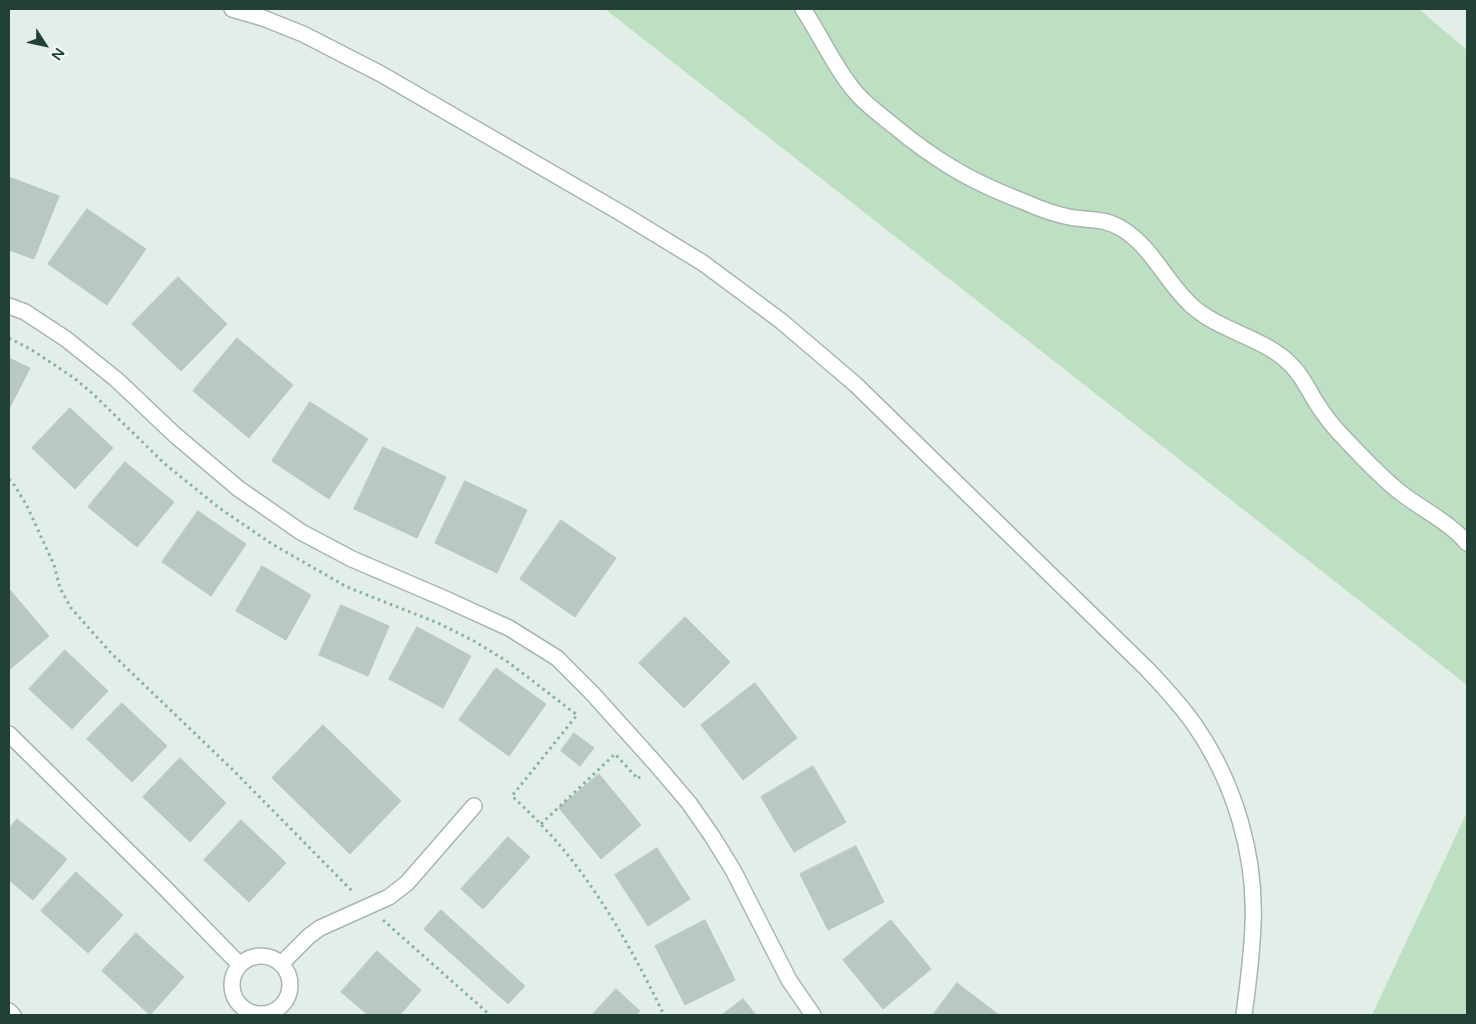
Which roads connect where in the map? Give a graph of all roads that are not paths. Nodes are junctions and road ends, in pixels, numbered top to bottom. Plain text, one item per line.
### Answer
1 (232, 9) edge
2 (803, 9) edge
3 (9, 306) edge
4 (1467, 543) edge
5 (9, 734) edge
6 (474, 806) dead end
7 (281, 964) junction
8 (240, 966) junction
9 (287, 1010) edge
10 (9, 1011) edge
11 (237, 1011) edge
12 (13, 1015) edge
13 (813, 1015) edge
14 (1244, 1015) edge

1 - 14 street
2 - 4 street
3 - 13 street
5 - 8 street
6 - 7 street
7 - 8 street
7 - 9 street
8 - 11 street
9 - 11 street
10 - 12 street

